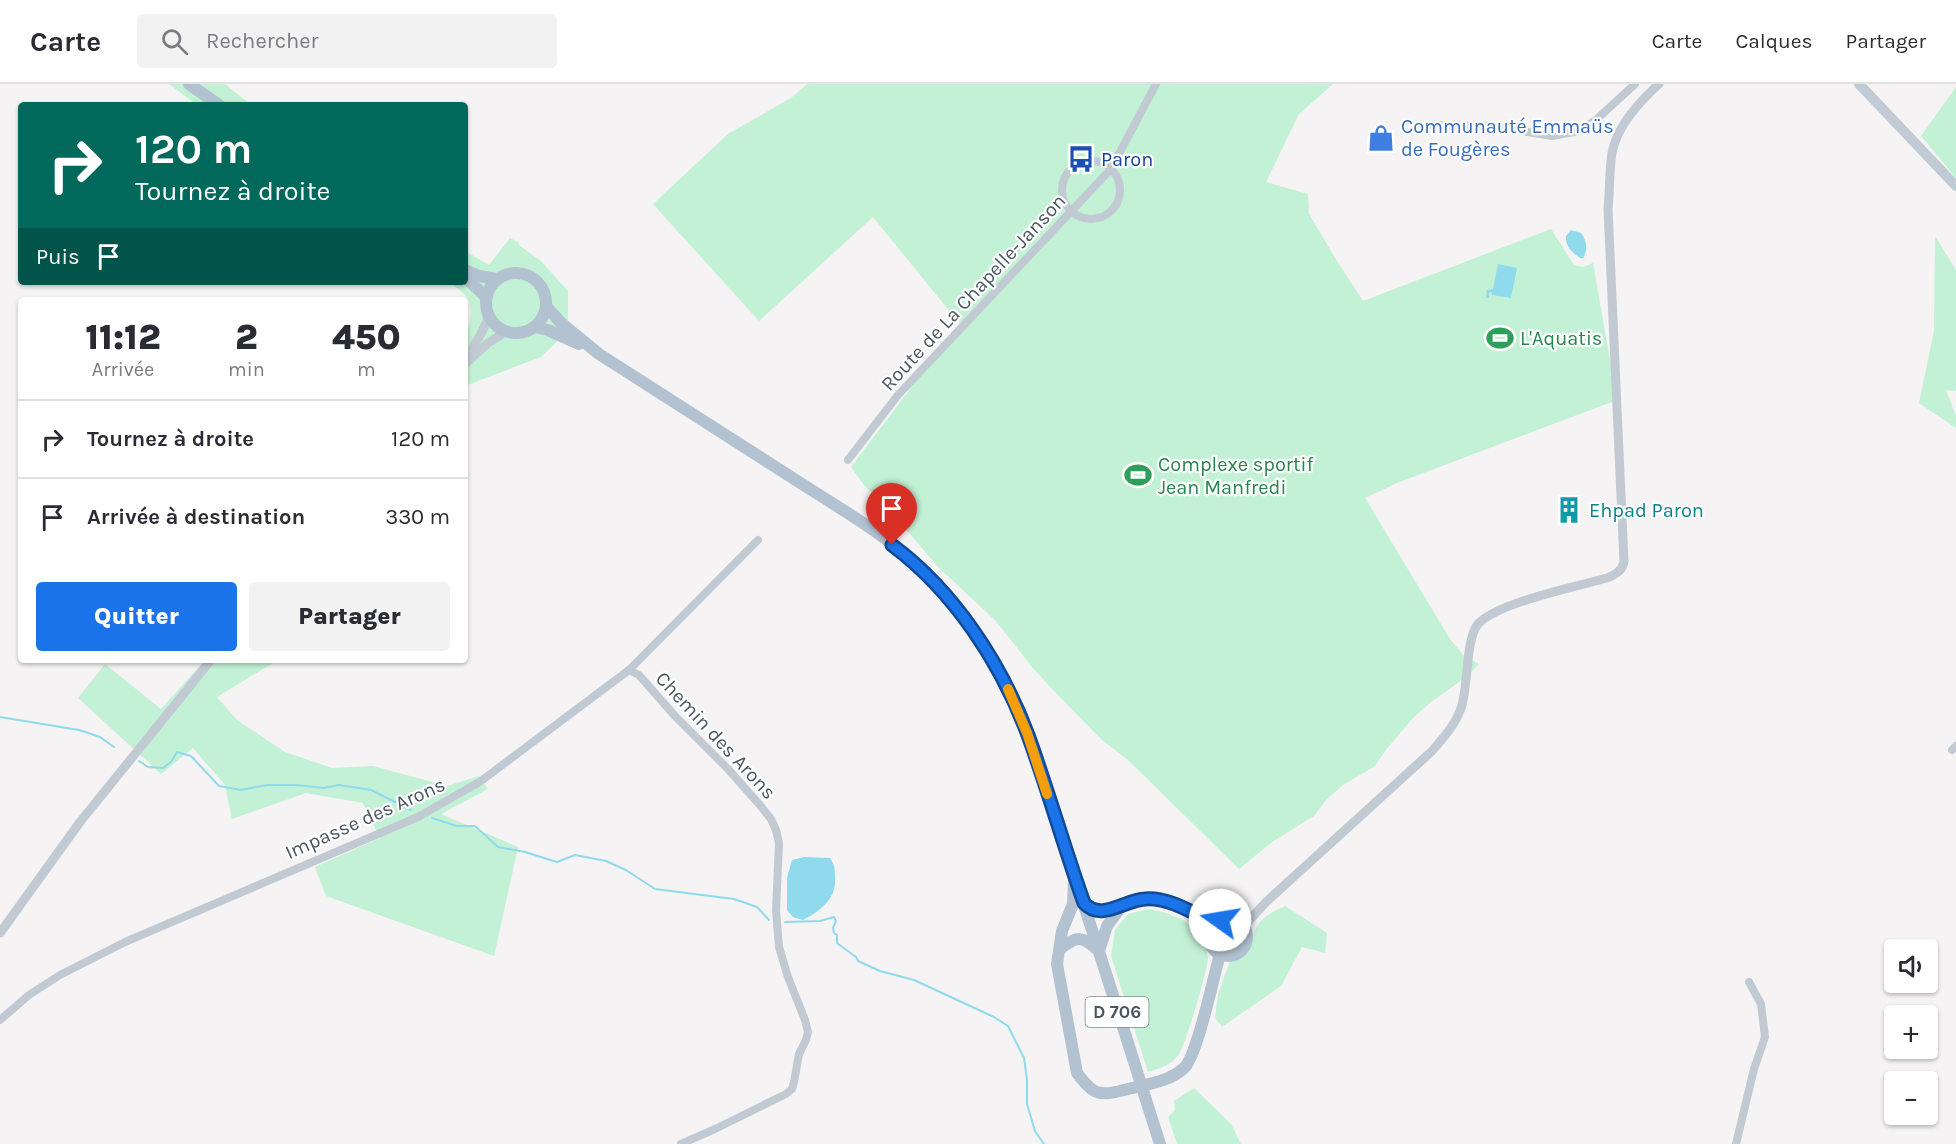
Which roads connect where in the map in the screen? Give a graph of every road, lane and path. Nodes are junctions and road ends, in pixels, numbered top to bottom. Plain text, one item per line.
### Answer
1 (189, 84) edge
2 (1156, 84) edge
3 (1635, 84) edge
4 (1659, 84) edge
5 (1859, 84) edge
6 (1870, 84) edge
7 (215, 102) edge
8 (1429, 125) dead end
9 (1928, 155) junction
10 (1111, 170) junction
11 (1956, 186) edge
12 (1071, 212) junction
13 (468, 271) edge
14 (497, 279) junction
15 (468, 280) edge
16 (486, 297) junction
17 (546, 306) junction
18 (489, 317) junction
19 (535, 327) junction
20 (505, 332) junction
21 (599, 354) junction
22 (468, 357) edge
23 (468, 360) edge
24 (848, 460) dead end
25 (758, 540) dead end
26 (210, 663) edge
27 (629, 670) junction
28 (1074, 875) junction
29 (1084, 903) junction
30 (1121, 907) junction
31 (1215, 924) junction
32 (1244, 926) junction
33 (0, 933) edge
34 (1060, 949) junction
35 (1099, 952) junction
36 (1220, 954) junction
37 (1749, 982) dead end
38 (0, 1020) edge
39 (681, 1144) edge
40 (1160, 1144) edge
41 (1736, 1144) edge

1 - 7 main road
2 - 10 street, Route de La Chapelle-Janson
3 - 8 street
4 - 32 street
5 - 9 main road
6 - 9 main road
9 - 11 main road
10 - 12 street, Route de La Chapelle-Janson
10 - 12 street
10 - 12 street
12 - 24 street, Route de La Chapelle-Janson
13 - 14 main road
14 - 16 main road
14 - 17 main road
15 - 16 main road
16 - 18 main road
17 - 19 main road
17 - 21 main road, D 706
18 - 20 main road
18 - 22 street
19 - 20 main road
19 - 21 main road, D 706
20 - 23 street
21 - 28 main road, D 706
25 - 27 street, Impasse des Arons
26 - 33 street
27 - 38 street, Impasse des Arons
27 - 39 street, Chemin des Arons
28 - 29 main road, D 706
28 - 34 main road
29 - 30 main road
29 - 35 main road, D 706
30 - 31 main road
30 - 35 main road
31 - 32 main road
31 - 36 main road
32 - 36 main road
34 - 35 main road
34 - 36 main road
35 - 40 main road, D 706
37 - 41 street

